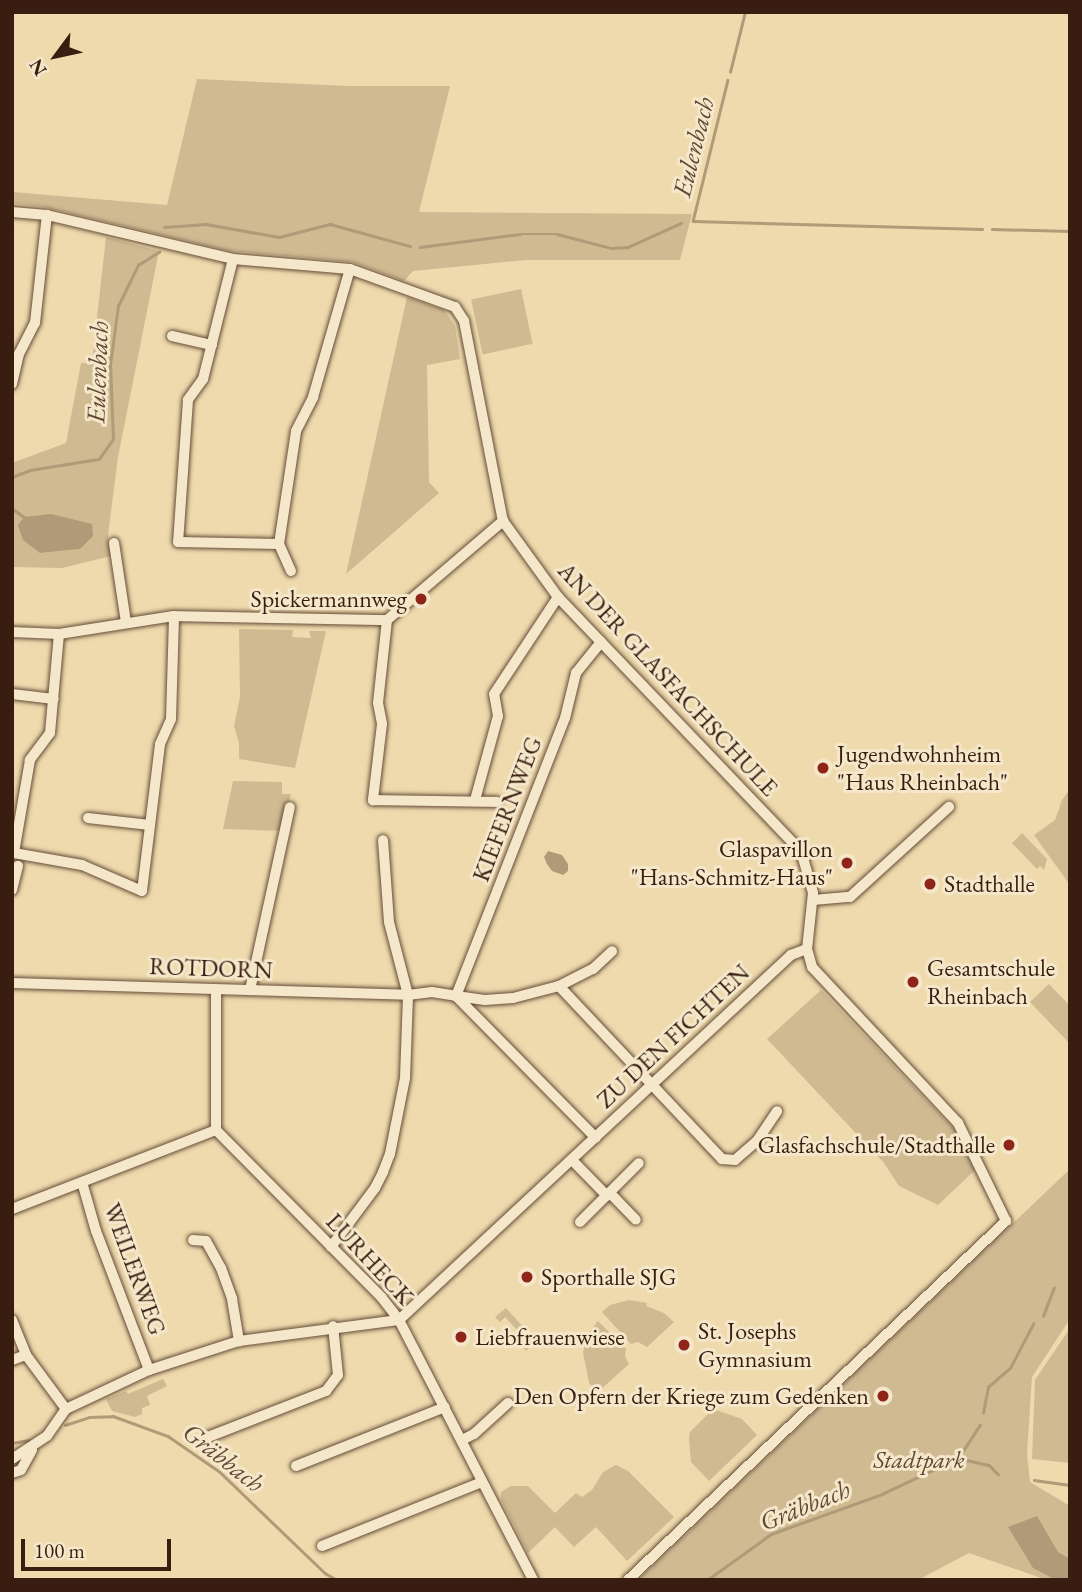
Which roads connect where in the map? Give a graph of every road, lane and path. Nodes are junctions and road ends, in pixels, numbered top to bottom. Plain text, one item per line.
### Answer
1 (12, 212) edge
2 (47, 215) junction
3 (233, 259) junction
4 (350, 269) junction
5 (172, 336) dead end
6 (212, 345) junction
7 (12, 384) edge
8 (503, 521) junction
9 (114, 543) dead end
10 (279, 544) junction
11 (291, 571) dead end
12 (558, 597) junction
13 (174, 616) junction
14 (387, 620) junction
15 (126, 622) junction
16 (12, 632) edge
17 (59, 634) junction
18 (601, 642) junction
19 (12, 694) edge
20 (54, 699) junction
21 (475, 800) junction
22 (497, 802) dead end
23 (290, 807) dead end
24 (949, 807) dead end
25 (88, 818) dead end
26 (150, 825) junction
27 (383, 840) dead end
28 (18, 866) dead end
29 (12, 890) edge
30 (813, 900) junction
31 (807, 949) junction
32 (612, 951) dead end
33 (12, 983) edge
34 (559, 986) junction
35 (216, 990) junction
36 (250, 990) junction
37 (408, 995) junction
38 (456, 996) junction
39 (652, 1084) junction
40 (776, 1111) dead end
41 (216, 1130) junction
42 (596, 1138) junction
43 (572, 1160) junction
44 (639, 1163) dead end
45 (82, 1182) junction
46 (608, 1194) junction
47 (12, 1209) edge
48 (636, 1220) dead end
49 (580, 1222) dead end
50 (194, 1240) dead end
51 (331, 1247) junction
52 (12, 1320) edge
53 (399, 1320) junction
54 (333, 1326) junction
55 (239, 1341) junction
56 (26, 1355) junction
57 (12, 1360) edge
58 (149, 1370) junction
59 (508, 1403) dead end
60 (445, 1407) junction
61 (66, 1409) junction
62 (208, 1437) dead end
63 (462, 1440) junction
64 (34, 1447) junction
65 (12, 1460) edge
66 (296, 1466) dead end
67 (12, 1473) edge
68 (482, 1482) junction
69 (322, 1546) dead end
70 (533, 1580) edge
71 (628, 1580) edge

1 - 2 street, AN DER GLASFACHSCHULE
2 - 3 street, AN DER GLASFACHSCHULE
2 - 7 street
3 - 4 street, AN DER GLASFACHSCHULE
3 - 6 street
4 - 8 street, AN DER GLASFACHSCHULE
4 - 10 street
5 - 6 street
6 - 10 street
8 - 12 street, AN DER GLASFACHSCHULE
8 - 14 street
9 - 15 street
10 - 11 street
12 - 18 street, AN DER GLASFACHSCHULE
12 - 21 street
13 - 14 street
13 - 15 street
13 - 26 street
14 - 21 street
15 - 17 street
16 - 17 street
17 - 20 street
18 - 30 street, AN DER GLASFACHSCHULE
18 - 38 street, KIEFERNWEG
19 - 20 street
20 - 26 street
21 - 22 street
23 - 36 street
24 - 30 street
25 - 26 street
27 - 37 street
28 - 29 street
30 - 31 street, AN DER GLASFACHSCHULE
31 - 39 street, ZU DEN FICHTEN
31 - 71 street
32 - 34 street, ROTDORN
33 - 35 street, ROTDORN
34 - 38 street, ROTDORN
34 - 39 street
35 - 36 street, ROTDORN
35 - 41 street
36 - 37 street, ROTDORN
37 - 38 street, ROTDORN
37 - 51 street
38 - 42 street
39 - 40 street
39 - 42 street, ZU DEN FICHTEN
41 - 45 street, WEILERWEG
41 - 51 street, LURHECK
42 - 43 street, ZU DEN FICHTEN
43 - 46 street
43 - 53 street, ZU DEN FICHTEN
44 - 46 street
45 - 47 street, WEILERWEG
45 - 58 street, WEILERWEG
46 - 48 street
46 - 49 street
50 - 55 street
51 - 53 street, LURHECK
52 - 56 street
53 - 54 street
53 - 60 street, LURHECK
54 - 55 street
54 - 62 street
55 - 58 street
56 - 57 street
56 - 61 street
58 - 61 street
59 - 63 street
60 - 63 street, LURHECK
60 - 66 street
61 - 64 street
63 - 68 street, LURHECK
64 - 65 street
64 - 67 street
68 - 69 street
68 - 70 street, LURHECK

